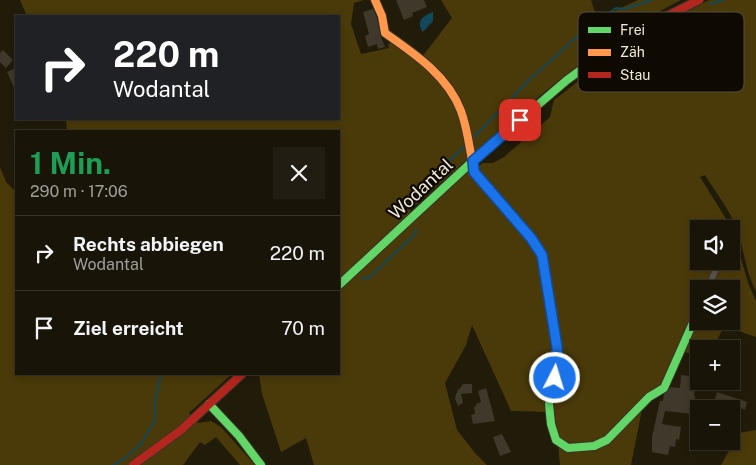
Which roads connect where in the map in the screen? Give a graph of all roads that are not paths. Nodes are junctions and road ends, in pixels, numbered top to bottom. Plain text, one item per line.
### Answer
1 (375, 0) edge
2 (699, 0) edge
3 (675, 12) edge
4 (578, 71) edge
5 (473, 161) junction
6 (340, 284) edge
7 (690, 329) edge
8 (241, 375) edge
9 (209, 404) junction
10 (133, 465) edge
11 (262, 465) edge

1 - 5 street
2 - 3 street, Wodantal
4 - 5 street, Wodantal
5 - 6 street, Wodantal
5 - 7 street
8 - 9 street
9 - 10 street
9 - 11 street

